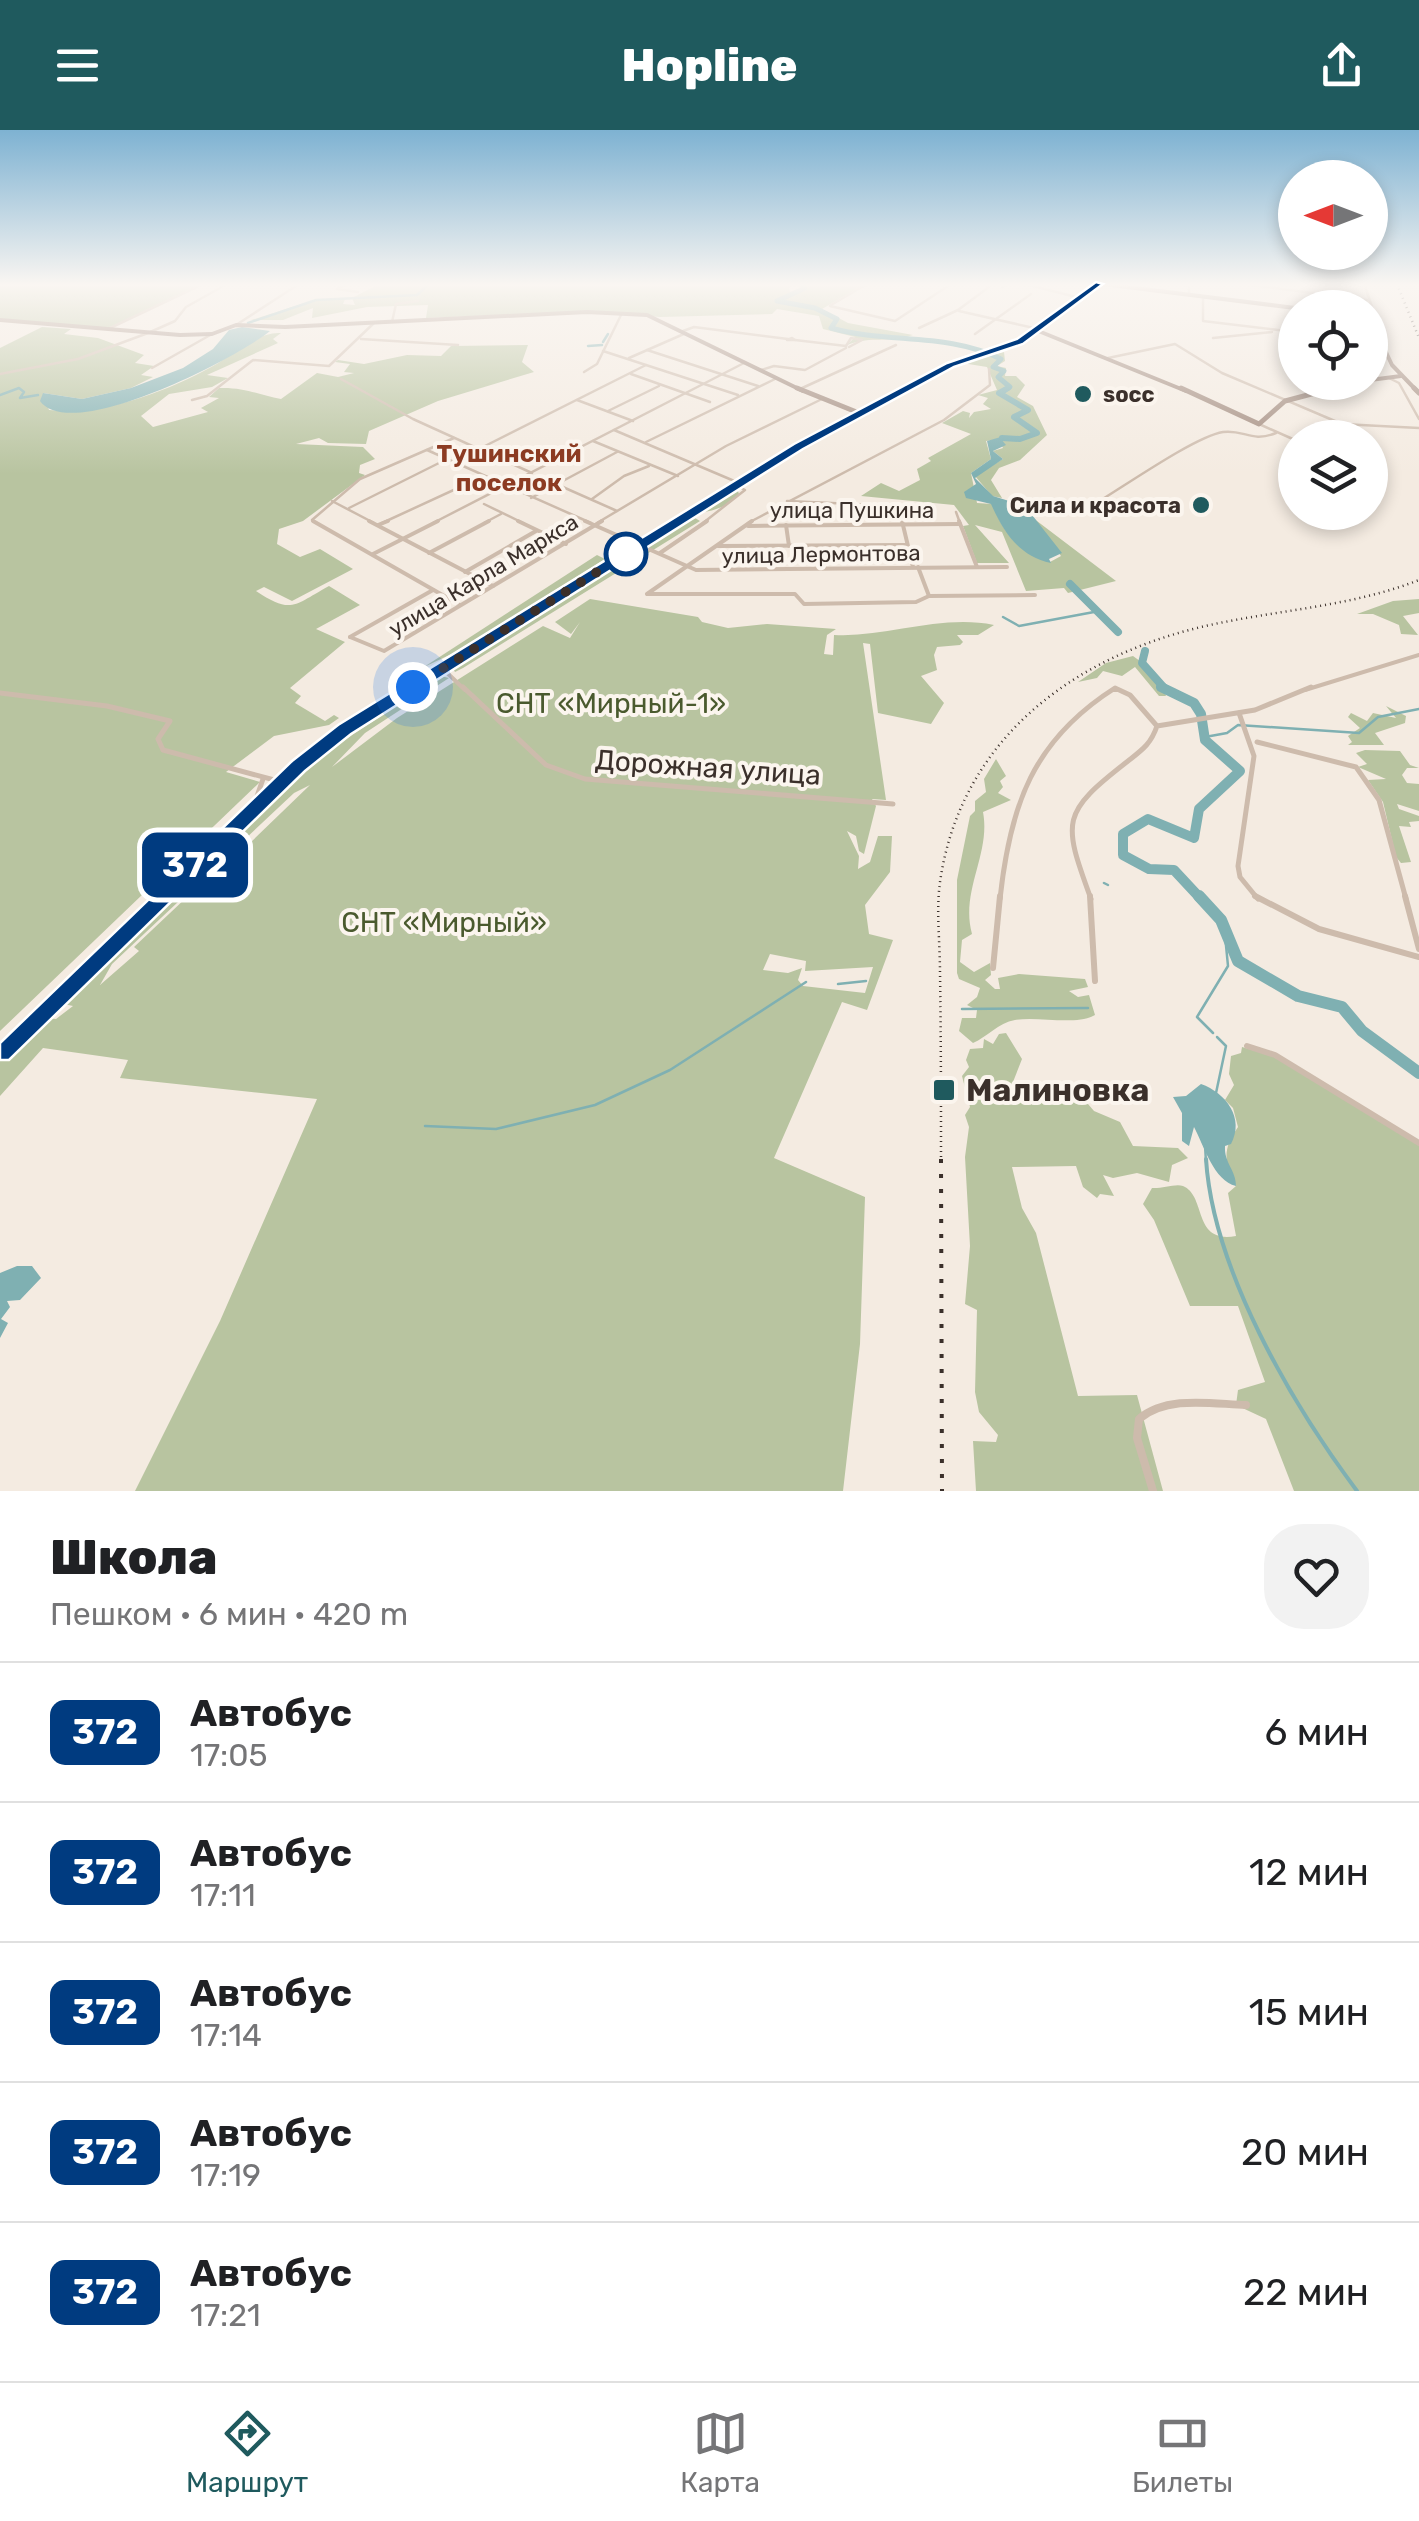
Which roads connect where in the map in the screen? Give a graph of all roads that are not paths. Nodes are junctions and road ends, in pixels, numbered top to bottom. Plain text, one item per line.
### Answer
1 (107, 348) edge
2 (188, 348) edge
3 (351, 348) edge
4 (605, 348) edge
5 (651, 348) edge
6 (718, 348) edge
7 (845, 348) edge
8 (891, 348) edge
9 (998, 348) edge
10 (1080, 348) edge
11 (1158, 348) edge
12 (1181, 348) edge
13 (646, 350) junction
14 (603, 351) junction
15 (1388, 353) edge
16 (629, 358) junction
17 (1108, 358) junction
18 (744, 363) junction
19 (646, 366) junction
20 (152, 368) dead end
21 (989, 368) dead end
22 (584, 372) dead end
23 (0, 374) edge
24 (631, 374) junction
25 (722, 374) junction
26 (1401, 376) junction
27 (1388, 377) edge
28 (341, 379) dead end
29 (775, 379) junction
30 (1388, 379) edge
31 (704, 384) junction
32 (661, 385) junction
33 (758, 386) junction
34 (800, 389) junction
35 (1419, 393) edge
36 (686, 394) junction
37 (740, 396) junction
38 (822, 398) junction
39 (192, 400) dead end
40 (576, 400) junction
41 (1290, 400) edge
42 (1286, 401) junction
43 (710, 402) dead end
44 (608, 412) junction
45 (858, 412) junction
46 (1419, 419) edge
47 (633, 421) junction
48 (1259, 424) junction
49 (1419, 428) edge
50 (614, 430) junction
51 (1276, 432) joint
52 (454, 438) junction
53 (593, 441) junction
54 (646, 442) junction
55 (480, 449) junction
56 (427, 450) junction
57 (617, 452) junction
58 (447, 459) junction
59 (699, 463) junction
60 (650, 466) junction
61 (532, 473) junction
62 (484, 476) junction
63 (678, 476) junction
64 (737, 483) junction
65 (556, 484) junction
66 (506, 486) junction
67 (531, 498) junction
68 (592, 499) junction
69 (784, 500) junction
70 (332, 502) junction
71 (484, 504) dead end
72 (348, 508) junction
73 (618, 511) junction
74 (956, 512) dead end
75 (502, 513) junction
76 (1078, 514) dead end
77 (901, 524) junction
78 (960, 524) junction
79 (378, 525) junction
80 (786, 525) junction
81 (745, 526) junction
82 (592, 527) junction
83 (538, 530) junction
84 (403, 538) junction
85 (566, 544) junction
86 (906, 545) junction
87 (638, 546) junction
88 (715, 546) junction
89 (788, 546) junction
90 (429, 552) junction
91 (373, 554) junction
92 (659, 554) junction
93 (685, 566) junction
94 (916, 567) junction
95 (977, 567) junction
96 (1007, 567) dead end
97 (465, 572) junction
98 (492, 586) junction
99 (433, 590) junction
100 (929, 596) junction
101 (1034, 596) dead end
102 (460, 606) junction
103 (1419, 656) edge
104 (442, 667) junction
105 (0, 692) edge
106 (1239, 713) junction
107 (1157, 726) junction
108 (342, 729) joint
109 (1256, 742) junction
110 (261, 776) junction
111 (279, 782) junction
112 (256, 800) junction
113 (894, 804) dead end
114 (1419, 949) edge
115 (1419, 957) edge
116 (993, 968) dead end
117 (1095, 980) dead end
118 (0, 1044) edge
119 (1247, 1046) dead end
120 (0, 1052) edge
121 (1419, 1142) edge
122 (1246, 1404) dead end
123 (1154, 1491) edge

1 - 23 street
2 - 20 street
3 - 39 street
4 - 14 street
5 - 13 street
6 - 18 street
7 - 29 street
8 - 34 street
9 - 45 main road
10 - 17 street
11 - 17 street
12 - 42 street
13 - 16 street
13 - 25 street
14 - 16 street
14 - 22 street
15 - 26 street
16 - 19 street
17 - 48 street
18 - 25 street
18 - 29 street
19 - 24 street
19 - 31 street
21 - 69 street
24 - 32 street
24 - 40 street
25 - 31 street
25 - 33 street
26 - 27 street
26 - 35 street
28 - 52 street
29 - 33 street
29 - 34 street
30 - 46 street
31 - 36 street
31 - 37 street
32 - 36 street
32 - 44 street
33 - 37 street
34 - 38 street
36 - 43 street
36 - 47 street
37 - 54 street
38 - 45 street
38 - 59 street, улица Карла Маркса
40 - 44 street
40 - 55 street
41 - 42 street
42 - 48 street
42 - 49 street
44 - 47 street
45 - 64 main road
47 - 50 street
48 - 51 street
50 - 53 street
50 - 54 street
51 - 76 street
52 - 55 street
52 - 56 street
53 - 57 street
53 - 61 street
54 - 59 street
55 - 61 street
56 - 58 street, улица Лермонтова
56 - 70 street
57 - 60 street
57 - 65 street
58 - 62 street, улица Лермонтова
58 - 72 street
59 - 63 street, улица Карла Маркса
59 - 64 street
60 - 63 street
60 - 68 street
61 - 66 street
62 - 66 street, улица Лермонтова
62 - 79 street
63 - 73 street, улица Карла Маркса
64 - 87 main road
64 - 92 street
65 - 67 street
65 - 68 street
66 - 67 street, улица Лермонтова
66 - 84 street
67 - 82 street, улица Лермонтова
68 - 73 street
69 - 77 street
69 - 81 street
70 - 72 street
70 - 91 street
71 - 75 street
72 - 79 street
73 - 82 street, улица Карла Маркса
74 - 78 street
75 - 83 street
75 - 90 street
77 - 78 street, улица Пушкина
77 - 80 street, улица Пушкина
77 - 86 street
78 - 95 street
79 - 84 street
80 - 81 street, улица Пушкина
80 - 89 street
81 - 88 street
82 - 85 street, улица Карла Маркса
82 - 87 street, улица Лермонтова
83 - 85 street
83 - 97 street
84 - 90 street
84 - 91 street
85 - 98 street, улица Карла Маркса
86 - 89 street
86 - 94 street
87 - 92 street, улица Лермонтова
87 - 104 main road
88 - 89 street
88 - 93 street
90 - 97 street
91 - 99 street
92 - 93 street, улица Лермонтова
93 - 94 street, улица Лермонтова
93 - 100 street
94 - 95 street, улица Лермонтова
94 - 100 street
95 - 96 street, улица Лермонтова
97 - 98 street
98 - 102 street, улица Карла Маркса
99 - 102 street
99 - 102 street, улица Карла Маркса
100 - 101 street
103 - 106 street
104 - 108 main road
104 - 113 street, Дорожная улица
105 - 110 street
106 - 107 street
106 - 109 street
107 - 116 street
107 - 117 street
108 - 111 main road
109 - 114 street
109 - 115 street
110 - 111 street
110 - 112 street
111 - 112 main road
111 - 120 main road
112 - 118 main road
119 - 121 street
122 - 123 street

